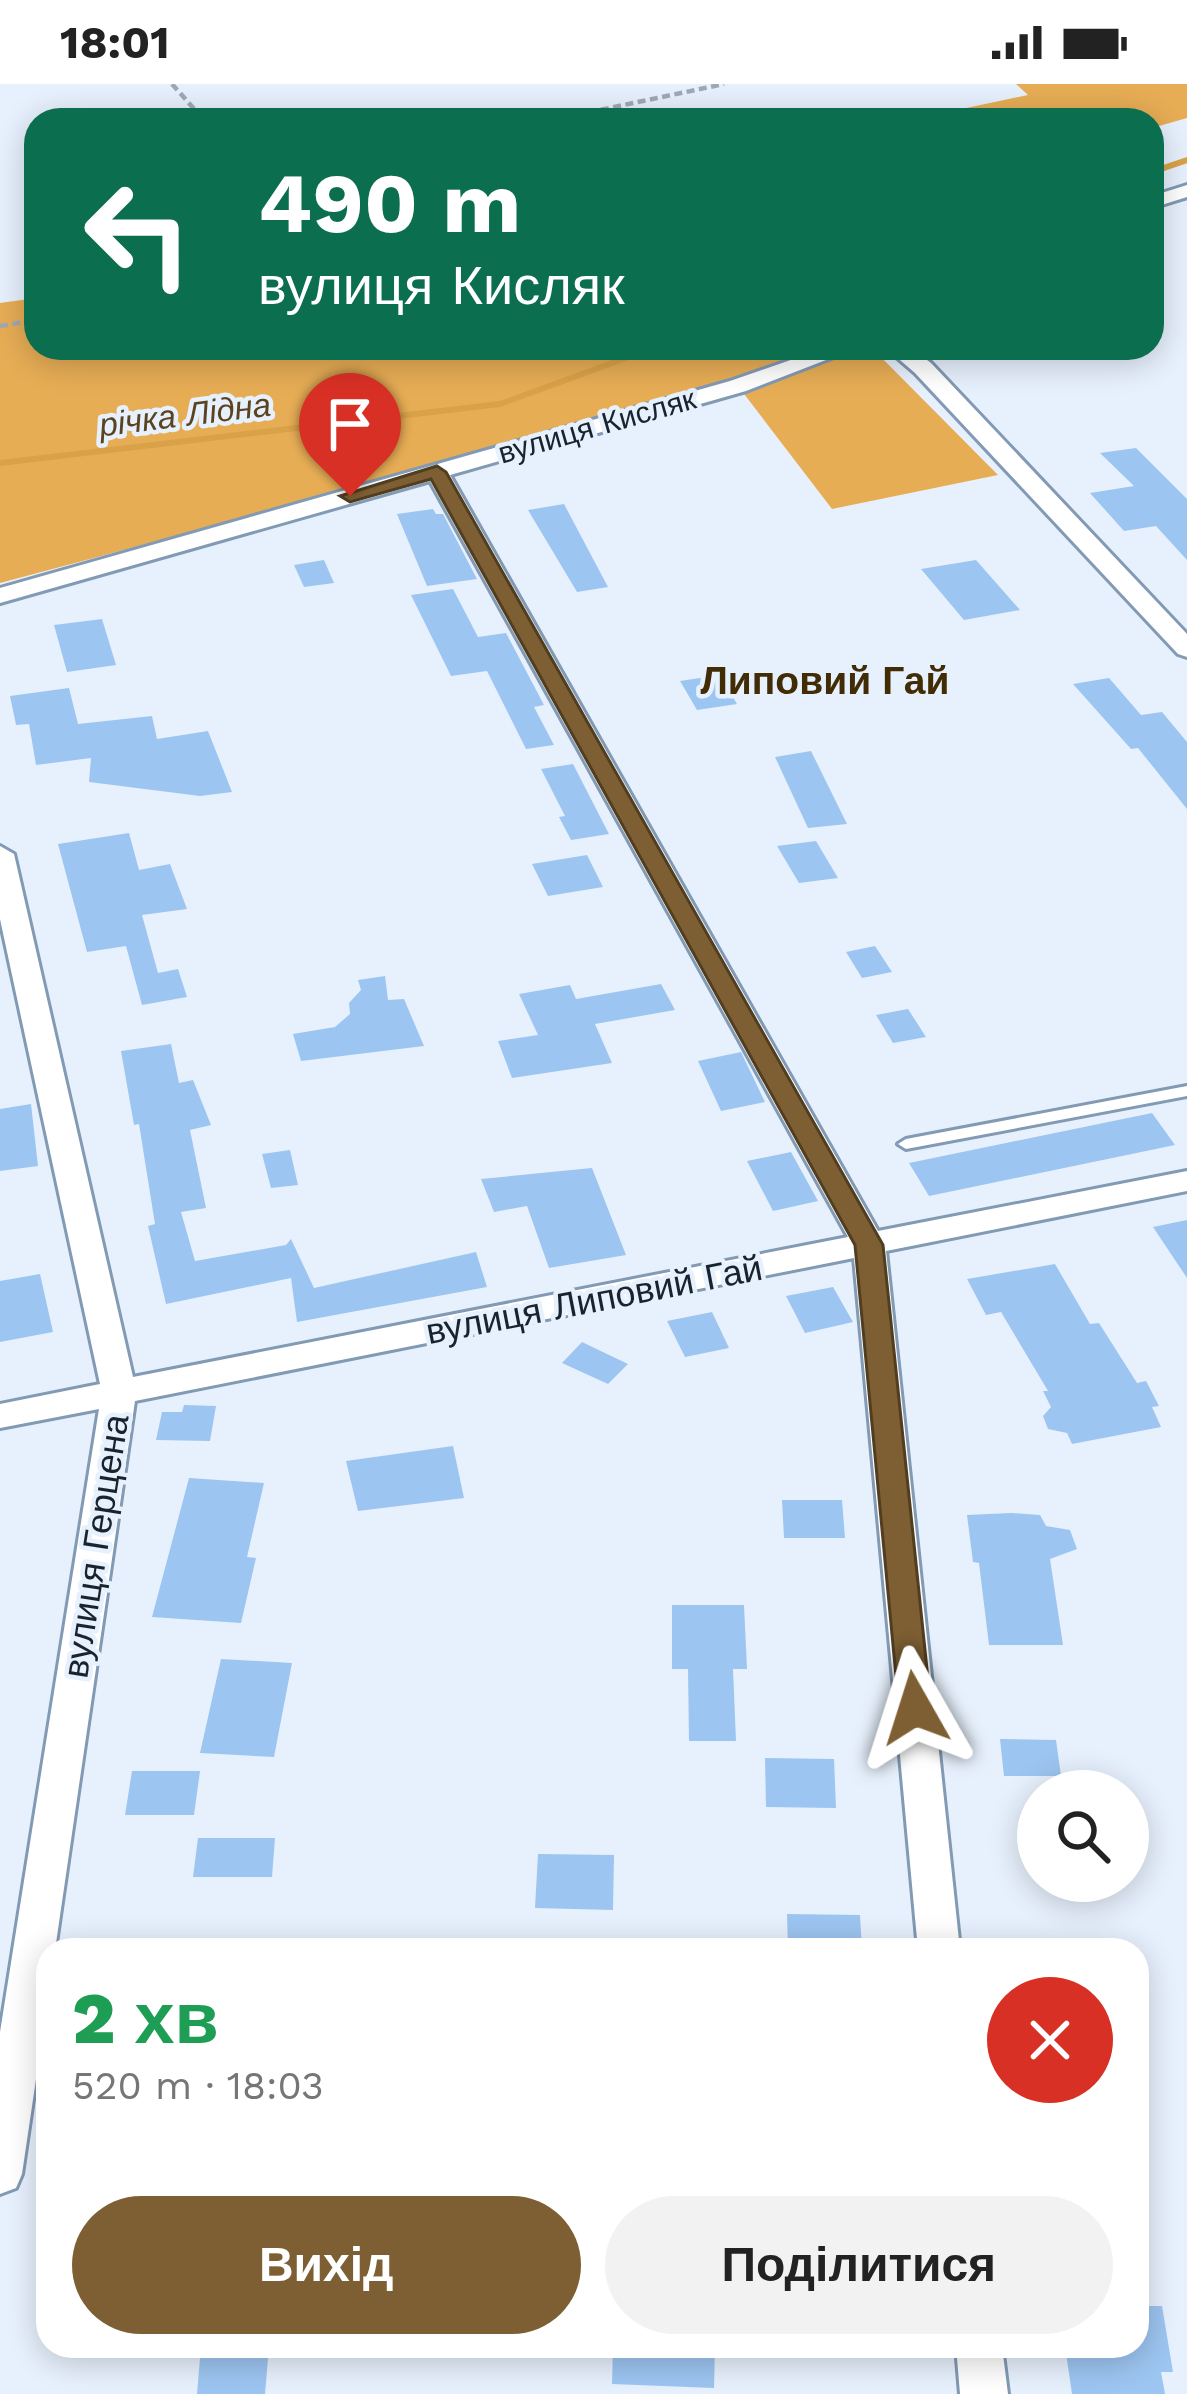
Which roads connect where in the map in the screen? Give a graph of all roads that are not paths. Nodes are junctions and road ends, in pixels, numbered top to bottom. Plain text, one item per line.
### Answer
1 (812, 360) edge
2 (913, 360) edge
3 (437, 472) junction
4 (0, 596) edge
5 (1187, 649) edge
6 (0, 854) edge
7 (1181, 1092) edge
8 (1187, 1111) edge
9 (906, 1144) dead end
10 (1187, 1181) edge
11 (869, 1245) junction
12 (119, 1391) junction
13 (0, 1416) edge
14 (938, 1938) edge
15 (0, 2174) edge
16 (980, 2358) edge
17 (983, 2394) edge

1 - 3 street, вулиця Кисляк
2 - 5 street
3 - 4 street, вулиця Кисляк
3 - 11 street
6 - 12 street, вулиця Герцена
7 - 8 lane
7 - 9 lane
10 - 11 street, вулиця Липовий Гай
11 - 12 street, вулиця Липовий Гай
11 - 14 street
12 - 13 street, вулиця Липовий Гай
12 - 15 street, вулиця Герцена
16 - 17 street

